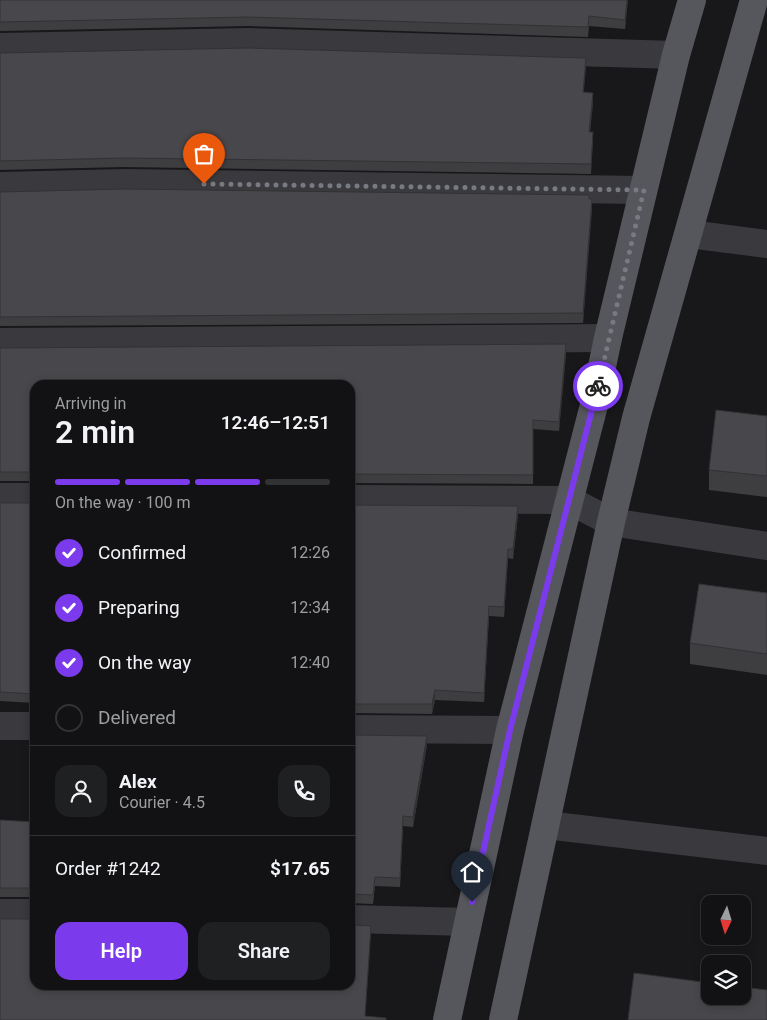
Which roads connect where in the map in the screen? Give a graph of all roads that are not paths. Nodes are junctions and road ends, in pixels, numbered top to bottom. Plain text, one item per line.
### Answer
1 (692, 0) edge
2 (754, 0) edge
3 (0, 47) edge
4 (676, 55) junction
5 (0, 186) edge
6 (644, 190) junction
7 (689, 234) junction
8 (767, 244) edge
9 (608, 338) junction
10 (0, 342) edge
11 (0, 497) edge
12 (30, 498) edge
13 (355, 499) edge
14 (570, 500) junction
15 (610, 522) junction
16 (767, 546) edge
17 (0, 726) edge
18 (30, 726) edge
19 (355, 728) edge
20 (510, 730) junction
21 (546, 824) junction
22 (767, 850) edge
23 (0, 912) edge
24 (30, 913) edge
25 (355, 919) edge
26 (468, 922) junction
27 (447, 1020) edge
28 (503, 1020) edge

1 - 4 main road
2 - 7 main road
3 - 4 street
4 - 6 main road
5 - 6 street
6 - 9 main road
7 - 8 street
7 - 15 main road
9 - 10 street
9 - 14 main road
11 - 12 street
13 - 14 street
14 - 15 street
14 - 20 main road
15 - 16 street
15 - 21 main road
17 - 18 street
19 - 20 street
20 - 26 main road
21 - 22 street
21 - 28 main road
23 - 24 street
25 - 26 street
26 - 27 main road

